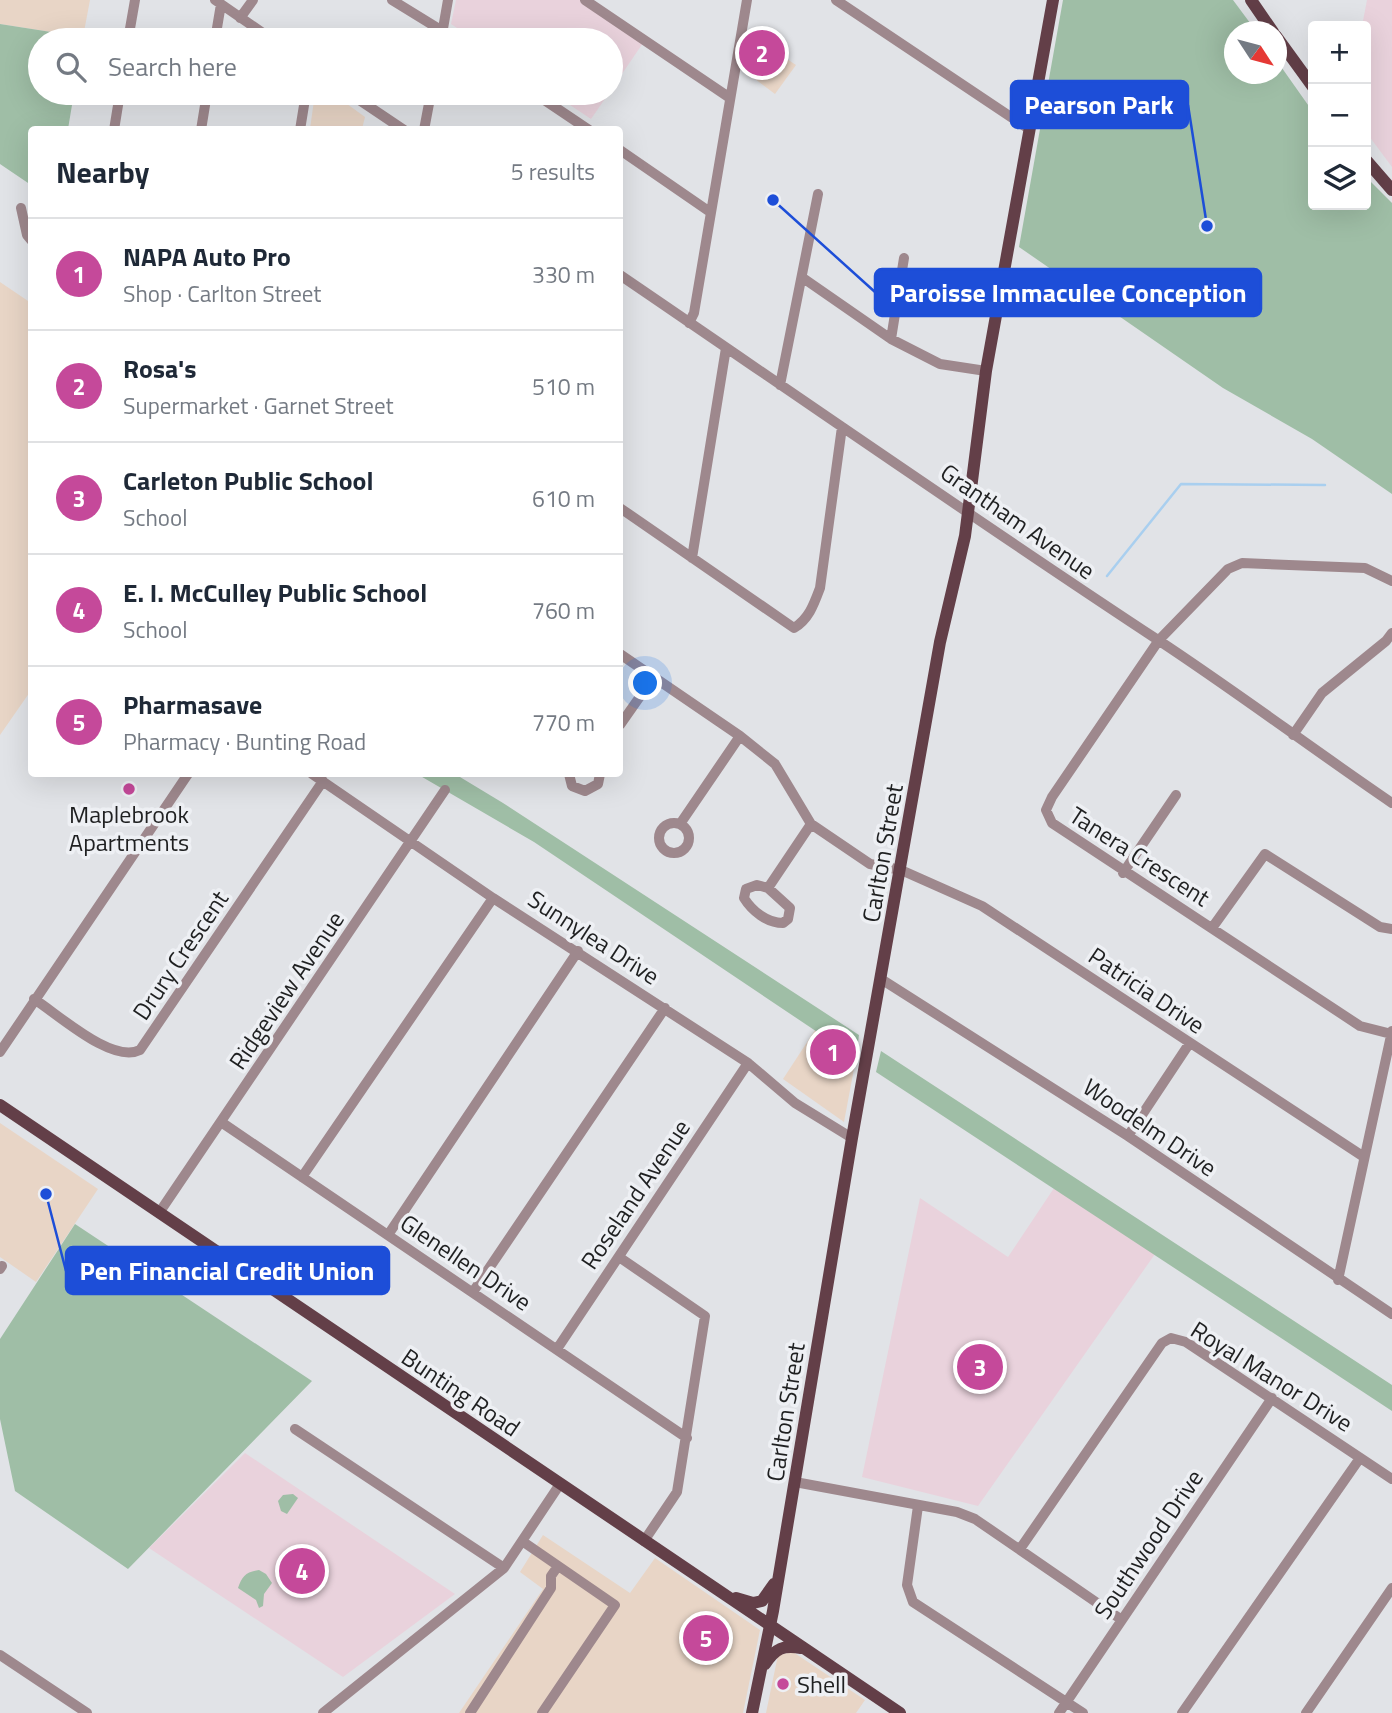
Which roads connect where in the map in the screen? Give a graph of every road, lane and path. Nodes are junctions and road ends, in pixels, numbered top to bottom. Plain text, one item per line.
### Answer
1 (135, 0) edge
2 (253, 0) edge
3 (392, 0) edge
4 (448, 0) edge
5 (586, 0) edge
6 (747, 0) edge
7 (836, 0) edge
8 (1053, 0) edge
9 (1251, 0) edge
10 (218, 2) edge
11 (240, 18) junction
12 (1265, 21) edge
13 (130, 28) edge
14 (216, 28) edge
15 (255, 28) edge
16 (430, 28) edge
17 (443, 28) edge
18 (1287, 51) edge
19 (1311, 84) edge
20 (730, 98) junction
21 (118, 105) edge
22 (205, 105) edge
23 (304, 105) edge
24 (367, 105) edge
25 (429, 105) edge
26 (552, 105) edge
27 (115, 126) edge
28 (202, 126) edge
29 (301, 126) edge
30 (398, 126) edge
31 (425, 126) edge
32 (583, 126) edge
33 (1029, 129) junction
34 (623, 152) edge
35 (1371, 166) edge
36 (1392, 190) edge
37 (818, 194) dead end
38 (21, 208) dead end
39 (710, 212) junction
40 (28, 236) edge
41 (904, 258) dead end
42 (623, 277) edge
43 (803, 278) junction
44 (690, 323) junction
45 (891, 339) junction
46 (726, 348) junction
47 (986, 371) junction
48 (780, 385) junction
49 (842, 427) junction
50 (623, 510) edge
51 (968, 510) junction
52 (692, 558) junction
53 (1392, 581) edge
54 (1392, 633) edge
55 (1159, 640) junction
56 (623, 656) edge
57 (653, 677) junction
58 (623, 721) edge
59 (1293, 735) junction
60 (740, 736) junction
61 (186, 777) edge
62 (317, 777) edge
63 (570, 777) edge
64 (599, 777) edge
65 (323, 781) junction
66 (445, 790) dead end
67 (1176, 795) dead end
68 (1392, 803) edge
69 (680, 824) dead end
70 (811, 824) junction
71 (412, 842) junction
72 (901, 870) junction
73 (1124, 873) junction
74 (768, 888) junction
75 (493, 898) junction
76 (1212, 928) junction
77 (1392, 929) edge
78 (578, 951) junction
79 (881, 979) junction
80 (34, 999) junction
81 (665, 1008) junction
82 (1392, 1032) edge
83 (1189, 1044) junction
84 (0, 1052) edge
85 (748, 1063) junction
86 (0, 1105) edge
87 (221, 1122) junction
88 (1128, 1136) junction
89 (852, 1138) junction
90 (1364, 1157) junction
91 (302, 1177) junction
92 (159, 1213) junction
93 (388, 1235) junction
94 (619, 1257) junction
95 (1338, 1280) junction
96 (473, 1292) junction
97 (1392, 1314) edge
98 (557, 1349) junction
99 (1272, 1398) junction
100 (295, 1429) dead end
101 (687, 1438) junction
102 (1360, 1458) junction
103 (1392, 1479) edge
104 (795, 1482) junction
105 (560, 1484) junction
106 (918, 1506) junction
107 (522, 1541) junction
108 (645, 1541) junction
109 (1020, 1549) junction
110 (558, 1566) junction
111 (504, 1568) junction
112 (779, 1574) junction
113 (1392, 1588) edge
114 (727, 1596) junction
115 (1122, 1620) junction
116 (771, 1625) junction
117 (805, 1649) junction
118 (0, 1656) edge
119 (762, 1669) junction
120 (1066, 1702) junction
121 (87, 1713) edge
122 (323, 1713) edge
123 (470, 1713) edge
124 (542, 1713) edge
125 (752, 1713) edge
126 (900, 1713) edge
127 (1059, 1713) edge
128 (1083, 1713) edge
129 (1182, 1713) edge
130 (1306, 1713) edge

1 - 13 street
2 - 11 street
3 - 16 street
4 - 17 street
5 - 20 street
6 - 20 street
7 - 33 street
8 - 33 main road, Carlton Street
9 - 12 main road
10 - 11 street
10 - 14 street
11 - 15 street
18 - 19 main road
20 - 39 street
21 - 27 street
22 - 28 street
23 - 29 street
24 - 30 street
25 - 31 street
26 - 32 street
33 - 47 main road, Carlton Street
34 - 39 street
35 - 36 main road
37 - 43 street
38 - 40 street
39 - 44 street
41 - 45 street
42 - 44 street, Grantham Avenue
43 - 45 street
43 - 48 street
44 - 46 street, Grantham Avenue
45 - 47 street
46 - 48 street, Grantham Avenue
46 - 52 street
47 - 51 main road, Carlton Street
48 - 49 street, Grantham Avenue
49 - 51 street, Grantham Avenue
49 - 52 street
50 - 52 street
51 - 55 street, Grantham Avenue
51 - 72 main road, Carlton Street
53 - 55 street
54 - 59 street
55 - 59 street, Grantham Avenue
55 - 73 street, Tanera Crescent
56 - 57 street
57 - 58 street
57 - 60 street
59 - 68 street, Grantham Avenue
60 - 69 street
60 - 70 street
61 - 80 street
62 - 65 street, Sunnylea Drive
63 - 64 street
65 - 71 street, Sunnylea Drive
65 - 80 street, Drury Crescent
66 - 71 street, Ridgeview Avenue
67 - 73 street
70 - 72 street, Patricia Drive
70 - 74 street
71 - 75 street, Sunnylea Drive
71 - 87 street, Ridgeview Avenue
72 - 79 main road, Carlton Street
72 - 83 street, Patricia Drive
73 - 76 street, Tanera Crescent
74 - 74 street
75 - 78 street, Sunnylea Drive
75 - 91 street
76 - 77 street
76 - 82 street, Tanera Crescent
78 - 81 street, Sunnylea Drive
78 - 93 street
79 - 88 street, Woodelm Drive
79 - 89 main road, Carlton Street
80 - 84 street
81 - 85 street, Sunnylea Drive
81 - 96 street
82 - 90 street
83 - 88 street
83 - 90 street, Patricia Drive
85 - 89 street, Sunnylea Drive
85 - 94 street, Roseland Avenue
86 - 92 main road, Bunting Road
87 - 91 street, Glenellen Drive
87 - 92 street, Ridgeview Avenue
88 - 95 street, Woodelm Drive
89 - 104 main road, Carlton Street
90 - 95 street
91 - 93 street, Glenellen Drive
92 - 105 main road, Bunting Road
93 - 96 street, Glenellen Drive
94 - 98 street, Roseland Avenue
94 - 101 street
95 - 97 street, Woodelm Drive
96 - 98 street, Glenellen Drive
98 - 101 street, Glenellen Drive
99 - 102 street, Royal Manor Drive
99 - 109 street, Royal Manor Drive
99 - 115 street, Southwood Drive
100 - 111 street
101 - 108 street
102 - 103 street, Royal Manor Drive
102 - 129 street
104 - 106 street
104 - 112 main road, Carlton Street
105 - 107 street
105 - 108 main road, Bunting Road
106 - 109 street
106 - 120 street
107 - 110 street
107 - 111 street
108 - 114 main road, Bunting Road
109 - 115 street
110 - 123 street
110 - 124 street
111 - 122 street
112 - 114 main road
112 - 116 main road, Carlton Street
113 - 130 street
114 - 116 main road, Bunting Road
115 - 120 street, Southwood Drive
116 - 117 main road, Bunting Road
116 - 119 main road, Carlton Street
117 - 119 main road
117 - 126 main road, Bunting Road
118 - 121 street
119 - 125 main road, Carlton Street
120 - 127 street, Southwood Drive
120 - 128 street

